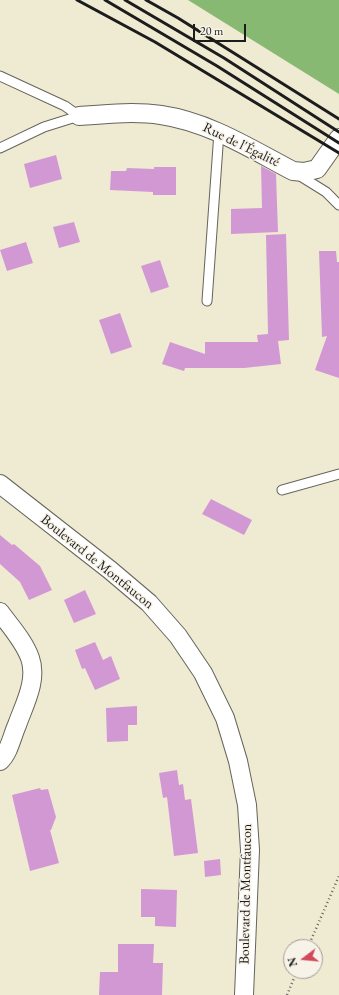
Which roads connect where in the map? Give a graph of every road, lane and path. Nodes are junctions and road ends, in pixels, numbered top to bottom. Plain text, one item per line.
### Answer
1 (0, 76) edge
2 (79, 116) junction
3 (219, 132) junction
4 (339, 138) edge
5 (0, 148) edge
6 (293, 171) junction
7 (339, 205) edge
8 (207, 301) dead end
9 (339, 474) edge
10 (0, 484) edge
11 (282, 490) dead end
12 (0, 612) edge
13 (0, 761) edge
14 (339, 876) edge
15 (311, 939) edge
16 (294, 979) edge
17 (244, 995) edge
18 (287, 995) edge

1 - 2 lane
2 - 3 street, Rue de l'Égalité
2 - 5 lane, Rue de l'Égalité
3 - 6 street, Rue de l'Égalité
3 - 8 lane
4 - 6 street, Rue de l'Égalité
6 - 7 lane
9 - 11 lane
10 - 17 street, Boulevard de Montfaucon
12 - 13 street
14 - 15 path
16 - 18 path

